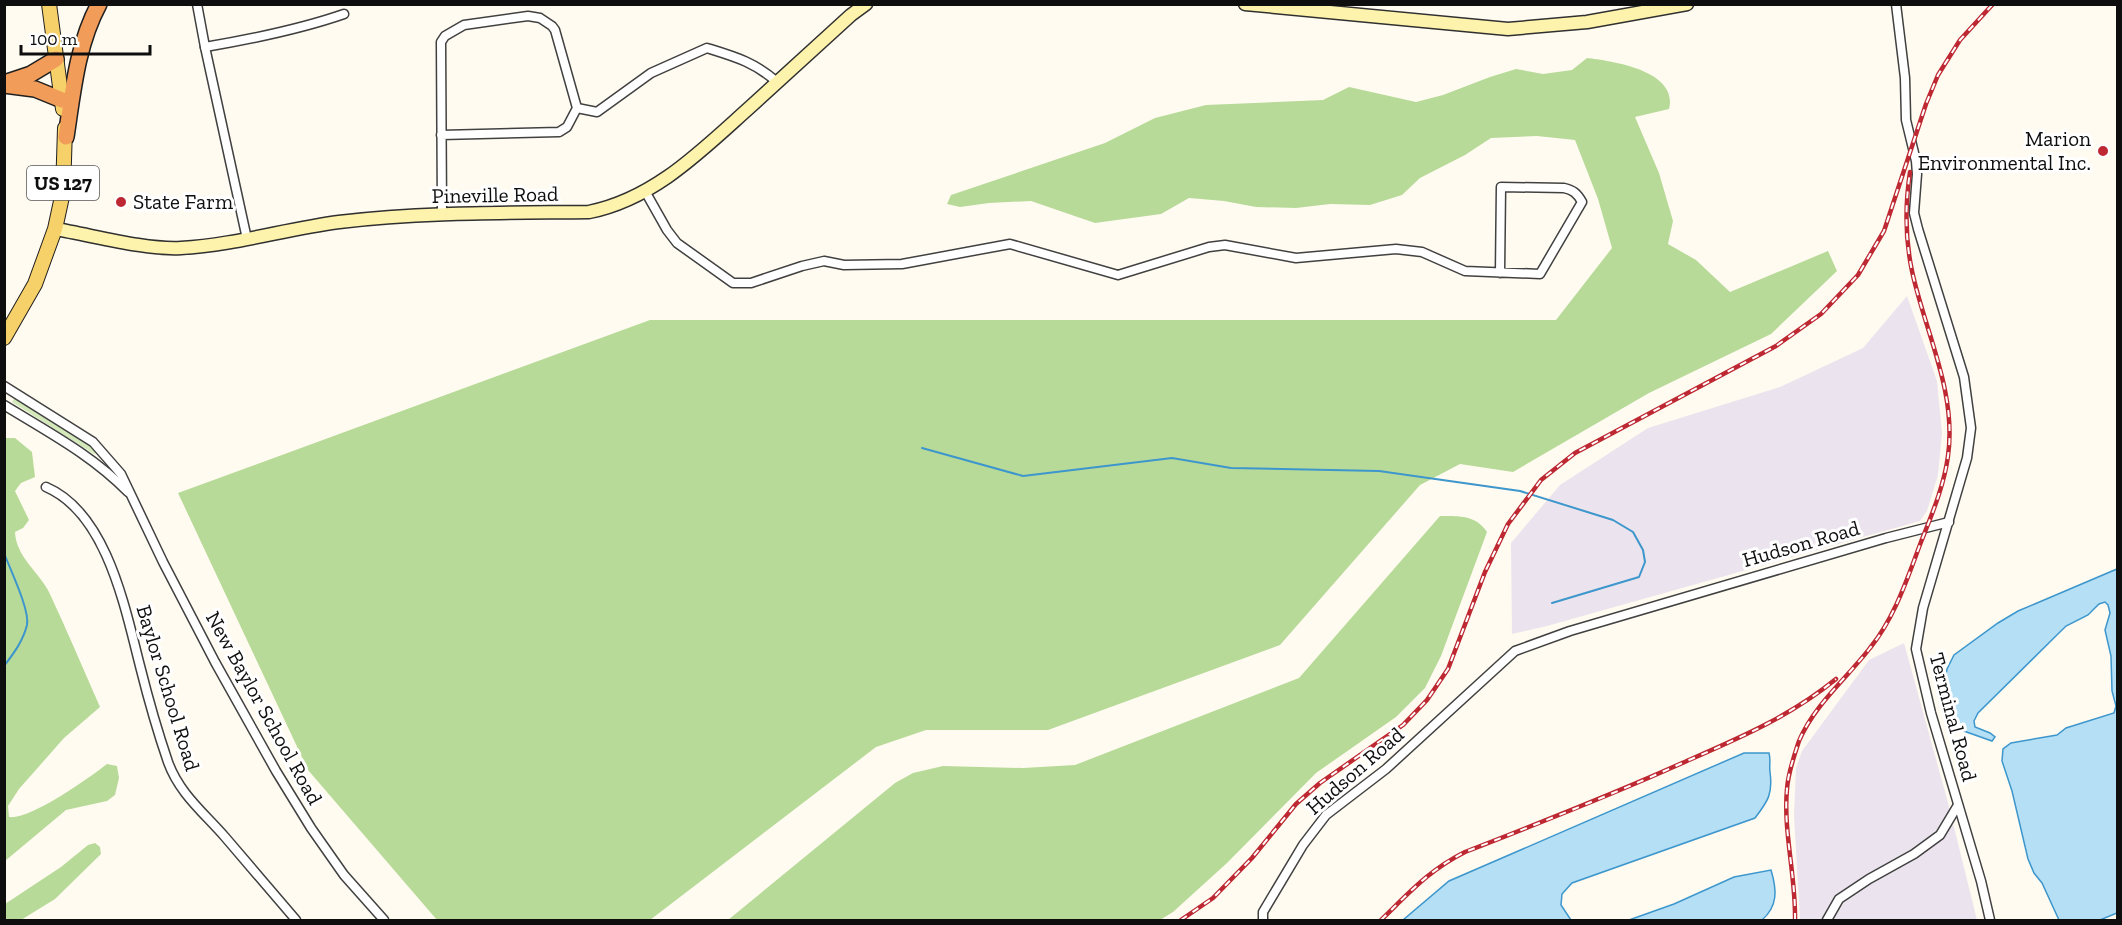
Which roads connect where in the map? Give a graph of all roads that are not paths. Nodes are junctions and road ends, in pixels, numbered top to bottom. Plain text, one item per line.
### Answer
1 (49, 4) edge
2 (99, 4) edge
3 (197, 4) edge
4 (866, 4) edge
5 (1245, 4) edge
6 (1688, 4) edge
7 (1896, 4) edge
8 (344, 14) dead end
9 (205, 47) junction
10 (56, 58) junction
11 (777, 82) junction
12 (4, 84) edge
13 (62, 99) junction
14 (577, 108) junction
15 (441, 135) junction
16 (66, 137) junction
17 (645, 192) junction
18 (442, 214) junction
19 (55, 229) junction
20 (247, 239) junction
21 (1500, 273) junction
22 (4, 338) edge
23 (4, 386) edge
24 (4, 405) edge
25 (46, 487) dead end
26 (134, 498) junction
27 (1949, 522) junction
28 (1958, 805) junction
29 (296, 921) edge
30 (384, 921) edge
31 (1263, 921) edge
32 (1827, 921) edge
33 (1990, 921) edge

1 - 10 main road, US 127
2 - 16 highway
3 - 9 street
4 - 11 main road, Pineville Road
5 - 6 main road
7 - 27 street
8 - 9 street
9 - 20 street
10 - 12 highway
10 - 13 main road, US 127
11 - 14 street
11 - 17 main road, Pineville Road
12 - 13 highway
13 - 16 main road, US 127
14 - 15 street
14 - 15 street
15 - 18 street
16 - 19 main road, US 127
17 - 18 main road, Pineville Road
17 - 21 street
18 - 20 main road, Pineville Road
19 - 20 main road, Pineville Road
19 - 22 main road, US 127
21 - 21 street
23 - 26 street, New Baylor School Road
24 - 26 street, New Baylor School Road
25 - 29 street, Baylor School Road
26 - 30 street, New Baylor School Road
27 - 28 street, Terminal Road
27 - 31 street, Hudson Road
28 - 32 street
28 - 33 street, Terminal Road

